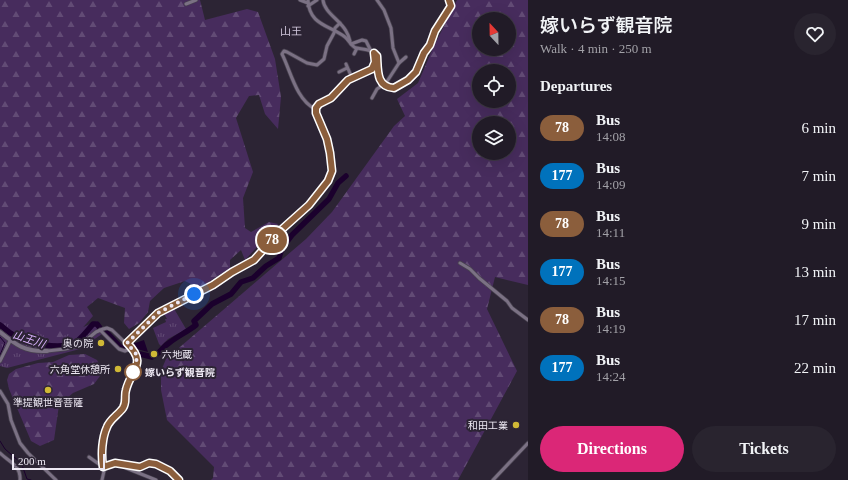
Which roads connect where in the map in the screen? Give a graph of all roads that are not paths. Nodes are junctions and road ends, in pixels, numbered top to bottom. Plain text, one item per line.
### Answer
1 (196, 0) edge
2 (300, 0) edge
3 (317, 0) edge
4 (323, 0) edge
5 (377, 0) edge
6 (449, 0) edge
7 (308, 3) edge
8 (186, 4) dead end
9 (341, 16) dead end
10 (335, 18) junction
11 (340, 24) junction
12 (334, 31) junction
13 (350, 43) junction
14 (357, 48) junction
15 (372, 52) junction
16 (354, 54) dead end
17 (406, 57) dead end
18 (399, 62) junction
19 (360, 69) dead end
20 (339, 72) dead end
21 (363, 74) junction
22 (352, 78) junction
23 (384, 84) junction
24 (372, 98) dead end
25 (315, 109) junction
26 (460, 263) dead end
27 (528, 320) edge
28 (100, 330) junction
29 (0, 332) edge
30 (10, 341) junction
31 (127, 343) junction
32 (132, 348) junction
33 (47, 351) joint
34 (0, 361) edge
35 (0, 391) edge
36 (528, 445) edge
37 (0, 453) edge
38 (89, 457) dead end
39 (119, 463) junction
40 (103, 467) junction
41 (20, 480) edge
42 (56, 480) edge
43 (102, 480) edge
44 (156, 480) edge
45 (179, 480) edge
46 (493, 480) edge

1 - 8 street
2 - 7 street
3 - 7 street
4 - 10 street
5 - 18 street
6 - 23 street
7 - 12 street
9 - 10 street
10 - 11 street
11 - 12 street
11 - 13 street
12 - 13 street
12 - 25 street
13 - 14 street
13 - 15 street
14 - 15 street
14 - 16 street
15 - 21 street
15 - 23 street
17 - 18 street
18 - 23 street
19 - 21 street
20 - 22 street
21 - 22 street
22 - 25 street
23 - 24 street
25 - 31 street
26 - 27 street
28 - 31 street
28 - 32 street
28 - 33 street
29 - 30 street
30 - 33 street
30 - 34 street
31 - 32 street
32 - 40 street
35 - 42 street
36 - 46 street
37 - 41 street
38 - 40 street
39 - 40 street
39 - 44 street
39 - 45 street
40 - 43 street

